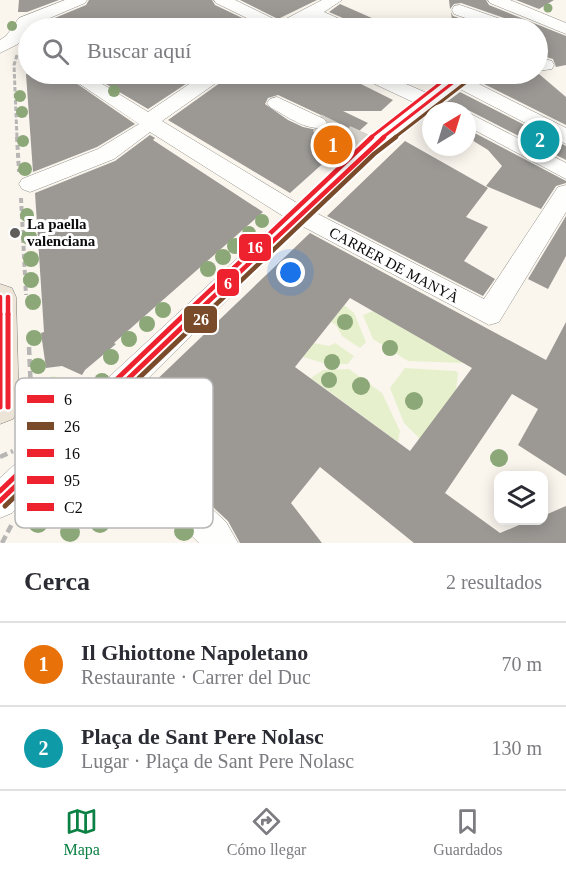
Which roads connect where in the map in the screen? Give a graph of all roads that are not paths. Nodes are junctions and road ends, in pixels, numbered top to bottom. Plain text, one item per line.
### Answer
1 (79, 0) edge
2 (222, 0) edge
3 (334, 0) edge
4 (496, 0) edge
5 (460, 10) dead end
6 (310, 12) junction
7 (566, 13) edge
8 (35, 18) edge
9 (259, 18) edge
10 (299, 18) edge
11 (323, 18) edge
12 (482, 18) edge
13 (528, 18) edge
14 (548, 21) edge
15 (548, 26) edge
16 (566, 29) edge
17 (18, 32) edge
18 (11, 51) edge
19 (88, 84) edge
20 (202, 84) edge
21 (394, 84) edge
22 (456, 84) edge
23 (473, 84) edge
24 (434, 102) edge
25 (443, 102) edge
26 (277, 103) dead end
27 (422, 116) edge
28 (476, 122) edge
29 (536, 122) junction
30 (317, 123) tunnel mouth
31 (145, 125) junction
32 (566, 137) edge
33 (510, 141) junction
34 (566, 172) edge
35 (23, 186) road end
36 (566, 193) edge
37 (300, 215) junction
38 (13, 298) edge
39 (130, 378) edge
40 (0, 406) edge
41 (15, 486) edge
42 (0, 501) edge

1 - 8 street
2 - 9 street
3 - 6 street
4 - 13 street
5 - 12 street
6 - 10 street
6 - 11 street
7 - 14 street
15 - 16 street
17 - 18 street
19 - 31 street, CARRER DE MANYÀ
20 - 31 street
21 - 24 street
22 - 25 street
23 - 29 street
26 - 30 street
27 - 37 street
28 - 33 street
29 - 32 street
29 - 33 street
31 - 35 street
31 - 37 street, CARRER DE MANYÀ
33 - 34 street
36 - 37 street, CARRER DE MANYÀ
37 - 39 street
38 - 40 main road
41 - 42 street

